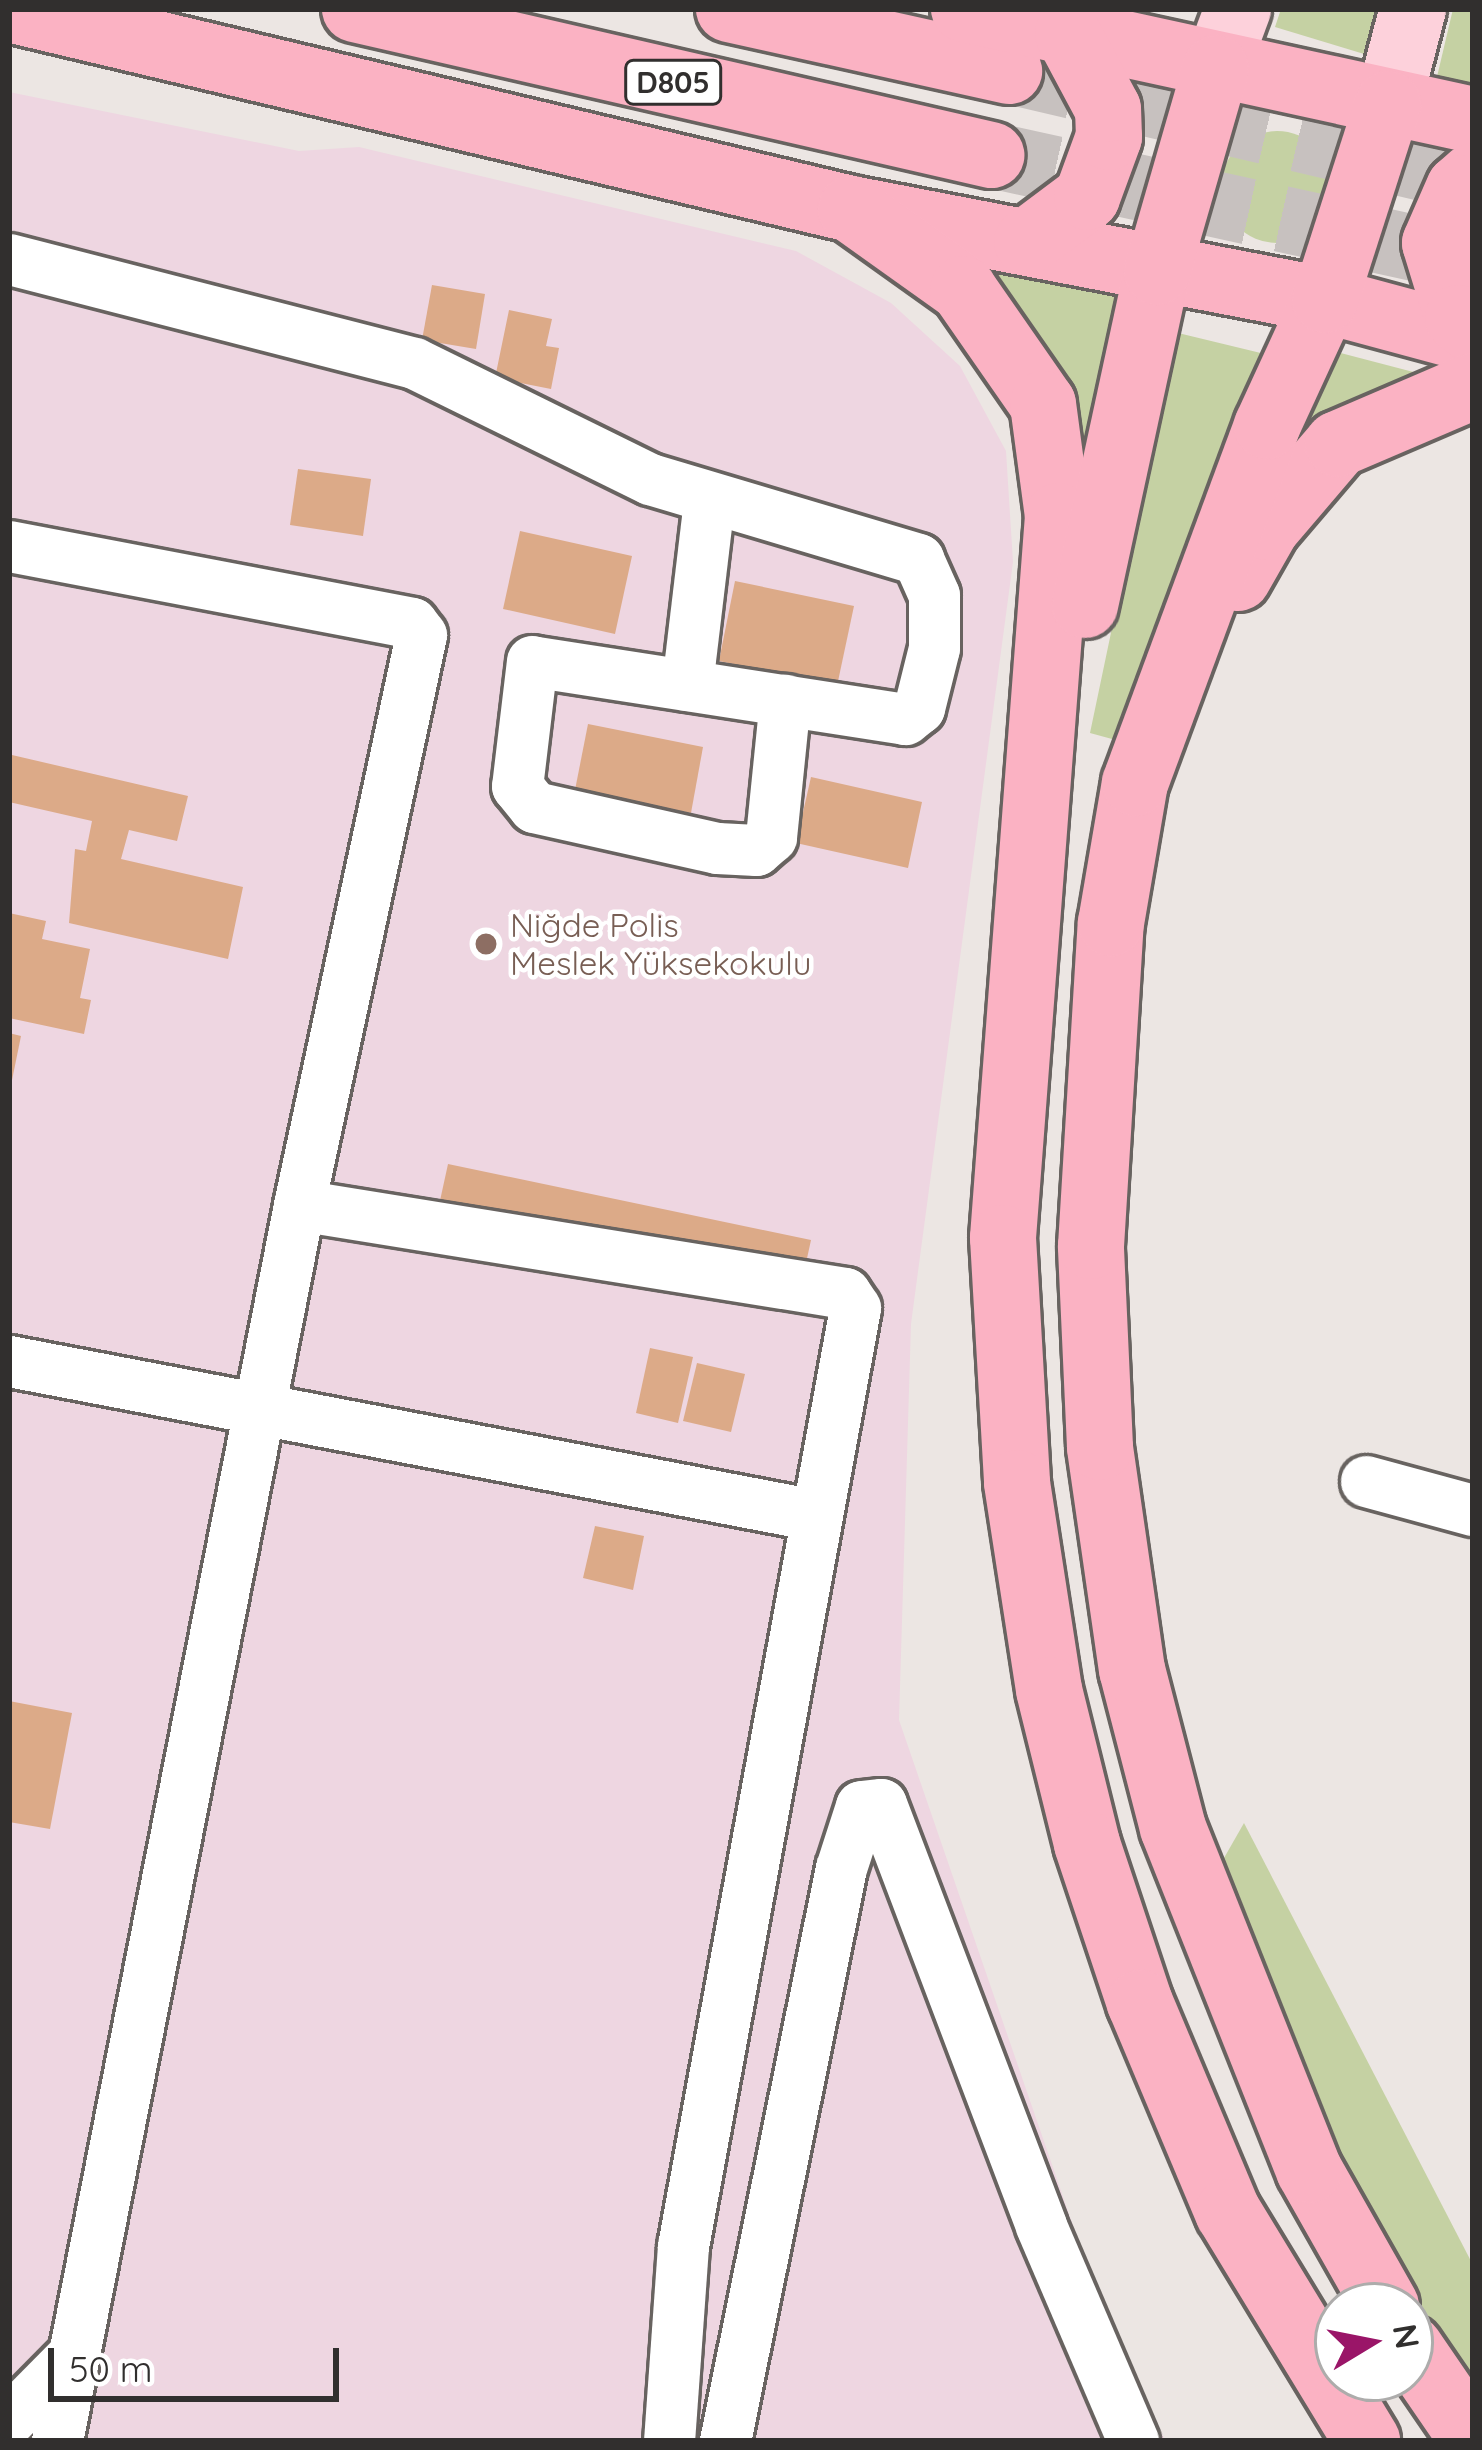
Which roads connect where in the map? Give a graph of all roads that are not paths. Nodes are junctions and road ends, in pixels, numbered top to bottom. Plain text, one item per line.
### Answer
1 (10, 9) edge
2 (355, 9) edge
3 (729, 9) edge
4 (964, 9) edge
5 (1413, 9) edge
6 (1069, 34) junction
7 (1227, 39) edge
8 (1009, 71) tunnel mouth
9 (1388, 104) junction
10 (1473, 120) edge
11 (991, 154) tunnel mouth
12 (1473, 176) edge
13 (851, 209) junction
14 (1027, 242) junction
15 (9, 259) edge
16 (1156, 272) junction
17 (1325, 300) junction
18 (1473, 330) edge
19 (1473, 340) edge
20 (1473, 386) edge
21 (709, 500) junction
22 (9, 546) edge
23 (687, 685) junction
24 (785, 700) junction
25 (1030, 860) junction
26 (299, 1204) junction
27 (1091, 1246) junction
28 (9, 1361) edge
29 (259, 1409) junction
30 (1366, 1480) dead end
31 (1473, 1510) edge
32 (814, 1515) junction
33 (1372, 2282) edge
34 (74, 2355) junction
35 (1434, 2383) edge
36 (9, 2420) edge
37 (1473, 2440) edge
38 (57, 2441) edge
39 (669, 2441) edge
40 (725, 2441) edge
41 (1133, 2441) edge
42 (1366, 2441) edge

1 - 13 highway
2 - 11 highway, D805
3 - 8 highway, D805
4 - 6 highway
5 - 9 main road
6 - 7 highway
6 - 14 highway
7 - 9 highway
7 - 16 highway
9 - 10 highway
9 - 17 highway
12 - 18 highway
13 - 14 highway
13 - 25 highway
14 - 16 highway
15 - 21 street
16 - 17 highway
16 - 25 highway
17 - 19 highway
17 - 27 highway
20 - 27 highway
21 - 23 street
21 - 24 street
22 - 26 street
23 - 24 street
23 - 24 street
25 - 42 highway
26 - 29 street
26 - 32 street
27 - 33 highway
28 - 29 street
29 - 32 street
29 - 34 street
30 - 31 street
32 - 39 street
34 - 36 street
34 - 38 street
35 - 37 highway
40 - 41 street

